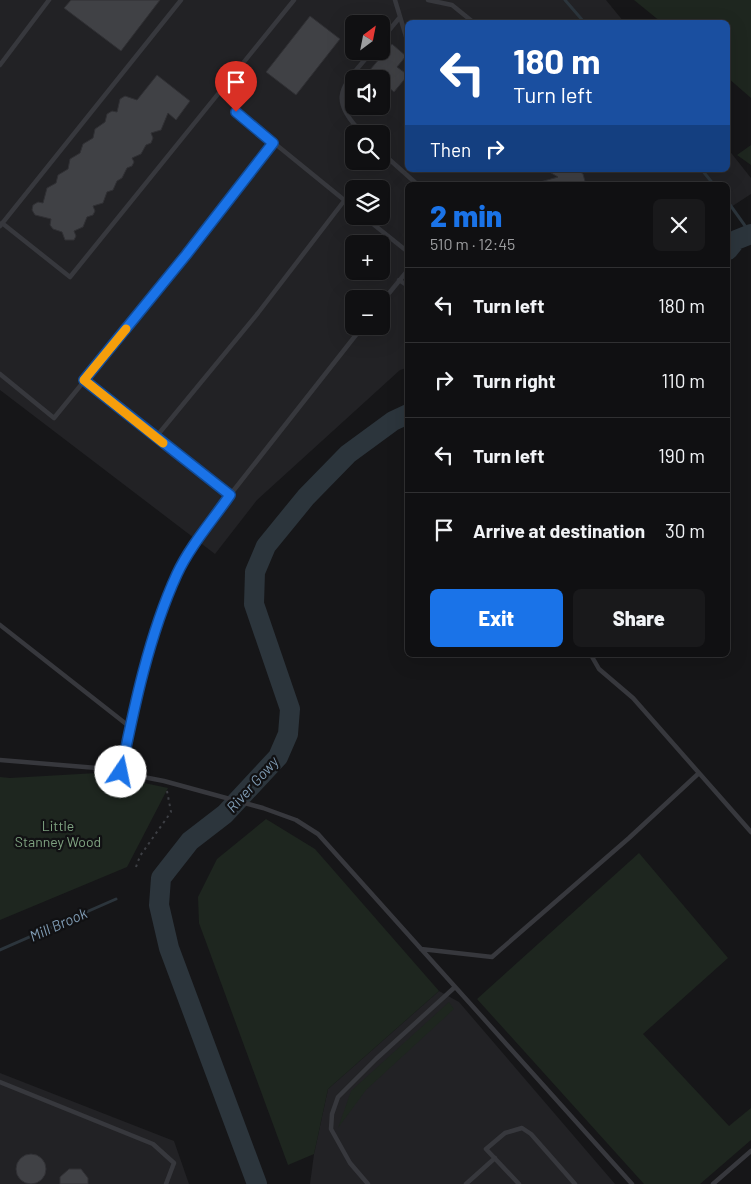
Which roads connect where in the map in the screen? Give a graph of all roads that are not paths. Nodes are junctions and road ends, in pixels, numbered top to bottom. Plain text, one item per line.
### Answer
1 (49, 0) edge
2 (181, 0) edge
3 (294, 0) edge
4 (394, 0) edge
5 (428, 0) edge
6 (400, 17) junction
7 (471, 20) edge
8 (390, 29) edge
9 (405, 33) edge
10 (365, 60) edge
11 (0, 65) edge
12 (236, 112) dead end
13 (354, 125) edge
14 (273, 143) junction
15 (390, 160) edge
16 (415, 182) edge
17 (344, 200) joint
18 (1, 225) edge
19 (374, 225) edge
20 (405, 250) edge
21 (405, 273) edge
22 (399, 280) junction
23 (405, 284) edge
24 (390, 292) edge
25 (356, 335) edge
26 (0, 374) edge
27 (84, 380) junction
28 (156, 437) junction
29 (230, 495) junction
30 (0, 625) edge
31 (592, 657) edge
32 (130, 727) junction
33 (0, 760) edge
34 (121, 772) junction
35 (699, 773) junction
36 (751, 832) edge
37 (421, 949) junction
38 (455, 987) junction
39 (0, 1082) edge
40 (751, 1151) edge
41 (495, 1158) junction
42 (166, 1184) edge
43 (368, 1184) edge
44 (466, 1184) edge
45 (519, 1184) edge
46 (575, 1184) edge
47 (632, 1184) edge
48 (713, 1184) edge

1 - 11 lane
2 - 18 lane
3 - 18 lane
4 - 6 lane
5 - 7 lane
6 - 8 lane
6 - 9 lane
10 - 13 lane
12 - 14 lane
14 - 17 lane
14 - 27 lane
15 - 16 lane
17 - 28 lane
19 - 20 lane
21 - 22 lane
22 - 23 lane
22 - 24 lane
25 - 29 lane
26 - 27 lane
27 - 28 lane
28 - 29 lane
29 - 32 lane
30 - 32 lane
31 - 35 lane
32 - 34 lane
33 - 34 lane
34 - 37 lane
35 - 36 lane
35 - 37 lane
37 - 38 lane
38 - 43 lane
38 - 47 lane
39 - 42 lane
40 - 48 lane
41 - 44 lane
41 - 45 lane
41 - 46 lane

